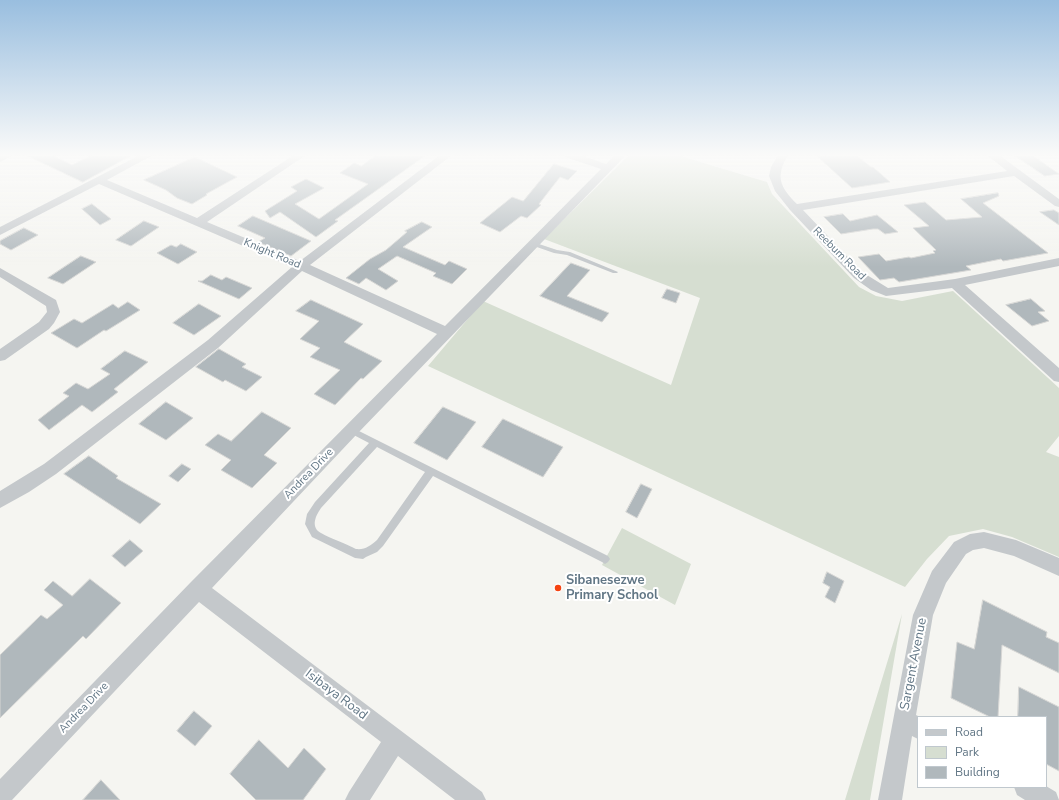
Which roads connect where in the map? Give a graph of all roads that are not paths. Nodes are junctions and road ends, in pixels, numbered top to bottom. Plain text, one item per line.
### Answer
1 (75, 192) edge
2 (126, 192) edge
3 (244, 192) edge
4 (398, 192) edge
5 (584, 192) edge
6 (781, 192) edge
7 (892, 192) edge
8 (1042, 192) edge
9 (1059, 204) edge
10 (794, 208) junction
11 (197, 223) junction
12 (0, 232) edge
13 (533, 244) junction
14 (1059, 262) edge
15 (301, 266) junction
16 (0, 272) edge
17 (615, 272) dead end
18 (955, 283) junction
19 (445, 332) junction
20 (0, 356) edge
21 (1059, 377) edge
22 (350, 430) junction
23 (376, 443) junction
24 (431, 471) junction
25 (0, 500) edge
26 (605, 559) dead end
27 (1059, 567) edge
28 (198, 589) junction
29 (911, 724) edge
30 (395, 740) junction
31 (1027, 788) edge
32 (0, 796) edge
33 (357, 800) edge
34 (474, 800) edge
35 (890, 800) edge
36 (1048, 800) edge

1 - 12 street
2 - 11 street, Knight Road
3 - 11 street
4 - 15 street
5 - 13 street, Andrea Drive
6 - 10 street, Reebum Road
7 - 10 street
8 - 9 street
10 - 18 street, Reebum Road
11 - 15 street, Knight Road
13 - 17 lane
13 - 19 street, Andrea Drive
14 - 18 street, Reebum Road
15 - 19 street, Knight Road
15 - 25 street
16 - 20 street
18 - 21 street
19 - 22 street, Andrea Drive
22 - 23 lane
22 - 28 street, Andrea Drive
23 - 24 lane
23 - 24 lane
24 - 26 lane
27 - 29 street, Sargent Avenue
28 - 30 street, Isibaya Road
28 - 32 street, Andrea Drive
29 - 35 street, Sargent Avenue
30 - 33 street
30 - 34 street, Isibaya Road
31 - 36 street

